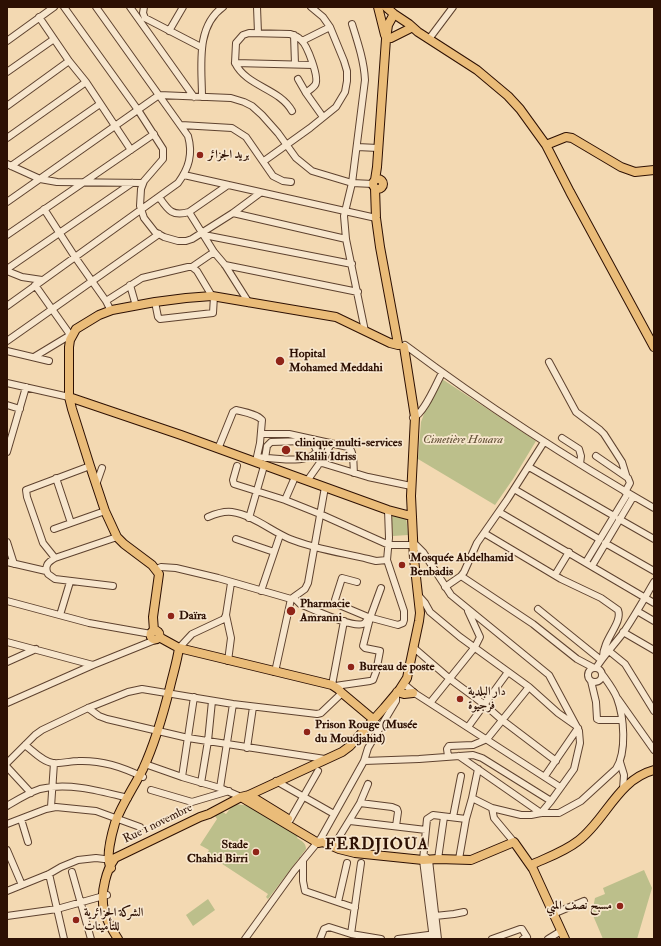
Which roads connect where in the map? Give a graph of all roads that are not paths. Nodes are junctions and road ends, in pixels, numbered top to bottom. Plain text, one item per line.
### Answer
1 (54, 7) edge
2 (64, 7) edge
3 (96, 7) edge
4 (130, 7) edge
5 (144, 7) edge
6 (183, 7) edge
7 (223, 7) edge
8 (257, 7) edge
9 (311, 7) edge
10 (379, 7) edge
11 (386, 7) edge
12 (453, 7) edge
13 (39, 17) junction
14 (394, 18) junction
15 (352, 24) dead end
16 (330, 28) junction
17 (408, 30) junction
18 (170, 31) junction
19 (418, 32) junction
20 (258, 33) junction
21 (294, 35) junction
22 (54, 39) junction
23 (388, 39) junction
24 (429, 39) junction
25 (7, 41) edge
26 (302, 41) junction
27 (201, 47) junction
28 (69, 61) junction
29 (235, 63) junction
30 (295, 64) junction
31 (313, 65) junction
32 (7, 72) edge
33 (298, 79) dead end
34 (86, 82) junction
35 (306, 93) junction
36 (159, 95) junction
37 (194, 97) junction
38 (202, 97) junction
39 (100, 104) junction
40 (7, 106) edge
41 (138, 110) junction
42 (292, 111) dead end
43 (324, 117) junction
44 (181, 125) junction
45 (115, 126) junction
46 (154, 134) junction
47 (7, 138) edge
48 (287, 144) junction
49 (546, 145) junction
50 (357, 146) junction
51 (378, 148) junction
52 (131, 150) junction
53 (264, 161) junction
54 (9, 165) edge
55 (654, 170) edge
56 (184, 175) junction
57 (40, 179) junction
58 (291, 182) dead end
59 (83, 183) junction
60 (132, 183) junction
61 (143, 183) junction
62 (352, 183) junction
63 (377, 184) junction
64 (228, 185) junction
65 (260, 193) junction
66 (159, 197) junction
67 (7, 202) edge
68 (44, 209) junction
69 (141, 210) junction
70 (189, 212) junction
71 (344, 212) junction
72 (233, 213) junction
73 (376, 218) junction
74 (59, 233) junction
75 (159, 234) junction
76 (203, 234) junction
77 (7, 235) edge
78 (346, 239) junction
79 (214, 252) junction
80 (75, 257) junction
81 (352, 264) junction
82 (225, 265) junction
83 (192, 267) junction
84 (7, 270) edge
85 (42, 280) junction
86 (92, 281) junction
87 (35, 285) junction
88 (130, 285) junction
89 (358, 292) junction
90 (213, 296) junction
91 (106, 301) junction
92 (155, 302) junction
93 (249, 302) junction
94 (7, 306) edge
95 (136, 306) junction
96 (52, 309) junction
97 (111, 311) junction
98 (365, 331) junction
99 (71, 335) junction
100 (7, 341) edge
101 (401, 345) junction
102 (654, 347) edge
103 (7, 351) edge
104 (34, 357) junction
105 (49, 361) dead end
106 (549, 362) dead end
107 (442, 373) junction
108 (7, 383) edge
109 (26, 387) junction
110 (69, 397) junction
111 (7, 405) edge
112 (20, 409) junction
113 (413, 418) junction
114 (261, 434) junction
115 (562, 438) dead end
116 (544, 442) junction
117 (331, 443) junction
118 (218, 449) junction
119 (7, 452) edge
120 (596, 456) dead end
121 (256, 460) junction
122 (265, 462) junction
123 (322, 463) junction
124 (580, 464) junction
125 (90, 466) junction
126 (236, 466) dead end
127 (529, 467) junction
128 (102, 468) dead end
129 (354, 473) junction
130 (626, 475) junction
131 (295, 477) junction
132 (56, 478) junction
133 (307, 481) junction
134 (96, 485) junction
135 (411, 486) junction
136 (325, 487) junction
137 (514, 489) junction
138 (256, 491) junction
139 (629, 494) junction
140 (286, 500) junction
141 (654, 508) edge
142 (388, 510) junction
143 (105, 511) junction
144 (499, 512) junction
145 (320, 514) junction
146 (411, 516) junction
147 (208, 517) dead end
148 (249, 518) junction
149 (616, 518) junction
150 (71, 523) junction
151 (54, 529) dead end
152 (484, 534) junction
153 (280, 535) junction
154 (117, 537) junction
155 (236, 539) dead end
156 (599, 539) junction
157 (654, 539) edge
158 (7, 542) edge
159 (605, 543) junction
160 (413, 544) junction
161 (388, 545) junction
162 (315, 547) junction
163 (274, 552) junction
164 (569, 552) junction
165 (55, 558) junction
166 (387, 560) junction
167 (7, 562) edge
168 (14, 564) junction
169 (589, 564) junction
170 (157, 569) junction
171 (46, 571) junction
172 (654, 571) edge
173 (555, 575) junction
174 (461, 576) junction
175 (70, 582) junction
176 (357, 582) dead end
177 (654, 582) edge
178 (231, 583) junction
179 (113, 586) dead end
180 (445, 587) junction
181 (381, 588) dead end
182 (261, 591) junction
183 (418, 594) junction
184 (645, 598) junction
185 (292, 599) junction
186 (7, 601) edge
187 (654, 603) edge
188 (467, 609) junction
189 (538, 609) dead end
190 (637, 611) junction
191 (430, 612) junction
192 (420, 613) junction
193 (60, 615) junction
194 (226, 615) junction
195 (369, 618) junction
196 (654, 621) edge
197 (344, 622) junction
198 (623, 632) junction
199 (155, 636) junction
200 (7, 642) edge
201 (183, 646) junction
202 (475, 647) junction
203 (414, 648) junction
204 (36, 649) junction
205 (654, 650) edge
206 (609, 651) junction
207 (602, 658) junction
208 (577, 659) junction
209 (228, 661) junction
210 (7, 662) edge
211 (93, 665) junction
212 (595, 668) junction
213 (275, 672) junction
214 (508, 672) junction
215 (602, 674) junction
216 (450, 679) junction
217 (592, 679) junction
218 (608, 683) junction
219 (333, 685) junction
220 (401, 687) junction
221 (529, 687) junction
222 (415, 693) junction
223 (171, 694) junction
224 (342, 694) junction
225 (194, 697) junction
226 (617, 698) junction
227 (212, 700) junction
228 (652, 702) edge
229 (7, 703) edge
230 (430, 703) junction
231 (233, 704) junction
232 (484, 704) junction
233 (253, 707) junction
234 (88, 708) junction
235 (654, 711) edge
236 (373, 719) junction
237 (502, 720) junction
238 (621, 720) junction
239 (468, 727) junction
240 (577, 727) junction
241 (159, 731) junction
242 (188, 738) junction
243 (487, 739) junction
244 (208, 741) junction
245 (227, 744) junction
246 (25, 745) junction
247 (247, 748) junction
248 (654, 750) edge
249 (448, 756) junction
250 (459, 756) junction
251 (327, 760) junction
252 (364, 760) junction
253 (556, 761) junction
254 (620, 762) junction
255 (7, 763) edge
256 (54, 763) junction
257 (147, 765) junction
258 (7, 767) edge
259 (478, 769) junction
260 (654, 770) edge
261 (318, 771) dead end
262 (141, 776) junction
263 (461, 776) dead end
264 (545, 776) junction
265 (182, 777) junction
266 (276, 781) junction
267 (201, 782) junction
268 (368, 784) dead end
269 (53, 787) junction
270 (560, 787) junction
271 (220, 788) junction
272 (623, 789) junction
273 (151, 790) dead end
274 (31, 793) junction
275 (238, 794) junction
276 (304, 796) junction
277 (128, 798) junction
278 (472, 798) junction
279 (551, 801) junction
280 (360, 804) junction
281 (7, 806) edge
282 (52, 807) junction
283 (492, 808) junction
284 (541, 812) junction
285 (334, 814) junction
286 (444, 817) junction
287 (453, 817) junction
288 (21, 819) junction
289 (119, 819) junction
290 (466, 819) junction
291 (290, 820) junction
292 (350, 821) junction
293 (7, 824) edge
294 (396, 826) junction
295 (140, 827) dead end
296 (426, 830) junction
297 (321, 841) junction
298 (28, 842) dead end
299 (514, 842) junction
300 (333, 847) junction
301 (7, 850) edge
302 (426, 859) junction
303 (438, 859) junction
304 (459, 859) junction
305 (303, 860) junction
306 (361, 862) dead end
307 (347, 863) dead end
308 (112, 864) junction
309 (531, 865) junction
310 (72, 872) dead end
311 (49, 874) junction
312 (22, 885) junction
313 (7, 891) edge
314 (104, 899) junction
315 (584, 901) dead end
316 (338, 902) junction
317 (80, 903) junction
318 (355, 908) junction
319 (57, 909) junction
320 (464, 912) dead end
321 (553, 914) junction
322 (7, 916) edge
323 (435, 916) junction
324 (351, 934) junction
325 (563, 935) edge
326 (435, 937) edge
327 (526, 938) edge
328 (64, 939) edge
329 (91, 939) edge
330 (118, 939) edge
331 (124, 939) edge
332 (245, 939) edge
333 (320, 939) edge
334 (381, 939) edge
335 (398, 939) edge
336 (492, 939) edge
337 (548, 939) edge

1 - 13 street
2 - 41 street
3 - 36 street
4 - 37 street
5 - 18 street
6 - 18 street
7 - 27 street
8 - 20 street
9 - 16 street
10 - 14 main road
10 - 23 main road
11 - 14 main road
12 - 24 street
13 - 22 street
13 - 25 street
14 - 17 main road
14 - 19 main road
14 - 23 main road
15 - 50 street
16 - 26 street
16 - 43 street
17 - 19 main road
17 - 23 main road
18 - 27 street
19 - 24 main road
20 - 21 street
20 - 29 street
21 - 26 street
21 - 30 street
22 - 28 street
22 - 32 street
23 - 51 main road
23 - 63 main road
24 - 49 main road
26 - 31 street
27 - 38 street
28 - 34 street
28 - 40 street
29 - 30 street
29 - 42 street
30 - 31 street
31 - 35 street
33 - 35 street
34 - 39 street
34 - 47 street
35 - 43 street
36 - 37 street
36 - 41 street
36 - 44 street
37 - 38 street
38 - 48 street
39 - 45 street
39 - 54 street
41 - 45 street
41 - 46 street
43 - 48 street
44 - 53 street
44 - 56 street
45 - 52 street
45 - 57 street
46 - 52 street
46 - 61 street
48 - 53 street
48 - 62 street
49 - 55 main road
49 - 102 main road
50 - 51 street
50 - 62 street
51 - 63 main road
52 - 59 street
53 - 58 street
54 - 57 street
56 - 64 street
56 - 66 street
57 - 59 street
57 - 67 street
59 - 60 street
59 - 68 street
60 - 61 street
60 - 74 street
61 - 69 street
62 - 63 street
62 - 71 street
63 - 73 main road
63 - 101 main road
64 - 65 street
64 - 70 street
65 - 71 street
65 - 72 street
66 - 69 street
66 - 70 street
68 - 74 street
68 - 77 street
69 - 75 street
69 - 80 street
70 - 76 street
71 - 73 street
71 - 78 street
72 - 76 street
72 - 78 street
73 - 101 main road
74 - 80 street
74 - 84 street
75 - 76 street
75 - 86 street
76 - 79 street
76 - 81 street
78 - 81 street
79 - 82 street
79 - 83 street
80 - 85 street
80 - 86 street
81 - 89 street
82 - 89 street
82 - 93 street
83 - 88 street
83 - 90 street
84 - 85 street
85 - 87 street
86 - 91 street
86 - 96 street
87 - 94 street
87 - 96 street
88 - 91 street
88 - 95 street
89 - 98 street
90 - 92 main road
90 - 92 street
90 - 93 main road
91 - 97 street
92 - 95 main road
93 - 98 main road
95 - 97 main road
96 - 99 street
96 - 100 street
97 - 99 main road
98 - 101 main road
99 - 104 street
99 - 110 main road
101 - 107 street
101 - 113 main road
103 - 104 street
104 - 105 street
106 - 130 street
107 - 113 street
107 - 116 street
108 - 109 street
109 - 110 street
109 - 112 street
110 - 118 main road
110 - 125 main road
111 - 112 street
112 - 119 street
113 - 135 main road
114 - 117 street
114 - 118 street
114 - 121 street
115 - 124 street
116 - 124 street
116 - 127 street
117 - 123 street
117 - 129 street
118 - 121 main road
120 - 130 street
121 - 122 main road
122 - 122 street
122 - 131 main road
122 - 138 street
123 - 129 street
123 - 133 street
124 - 139 street
125 - 132 street
125 - 134 main road
126 - 138 street
127 - 137 street
127 - 149 street
128 - 134 street
129 - 135 street
130 - 139 street
131 - 133 main road
131 - 140 street
132 - 150 street
132 - 165 street
133 - 136 main road
134 - 143 main road
135 - 146 main road
136 - 142 main road
136 - 145 street
137 - 144 street
137 - 156 street
138 - 140 street
138 - 148 street
139 - 141 street
139 - 149 street
140 - 145 street
142 - 146 main road
142 - 161 street
143 - 150 street
143 - 154 main road
144 - 152 street
144 - 164 street
145 - 161 street
145 - 162 street
146 - 160 main road
147 - 148 street
148 - 153 street
149 - 156 street
149 - 157 street
149 - 159 street
150 - 151 street
152 - 173 street
152 - 174 street
153 - 162 street
153 - 163 street
154 - 165 street
154 - 170 main road
155 - 163 street
156 - 169 street
158 - 168 street
159 - 169 street
159 - 172 street
160 - 161 street
160 - 180 street
160 - 183 main road
161 - 166 street
162 - 166 street
162 - 185 street
163 - 182 street
164 - 169 street
164 - 173 street
165 - 171 street
166 - 195 street
167 - 168 street
168 - 171 street
169 - 184 street
170 - 178 street
170 - 199 main road
171 - 175 street
173 - 207 street
174 - 180 street
174 - 208 street
175 - 179 street
175 - 193 street
176 - 195 street
177 - 184 street
178 - 182 street
178 - 194 street
180 - 188 street
181 - 195 street
182 - 185 street
183 - 191 street
183 - 192 main road
184 - 187 street
184 - 190 street
185 - 197 street
185 - 213 street
186 - 193 street
188 - 202 street
188 - 240 street
189 - 207 street
190 - 196 street
190 - 198 street
191 - 192 street
191 - 202 street
192 - 203 main road
193 - 199 street
194 - 201 street
194 - 209 street
195 - 197 street
195 - 219 street
197 - 219 street
198 - 205 street
198 - 206 street
199 - 201 main road
199 - 211 street
200 - 204 street
201 - 209 main road
201 - 223 main road
202 - 214 street
202 - 216 street
203 - 216 street
203 - 220 main road
204 - 210 street
204 - 211 street
206 - 207 street
206 - 228 street
207 - 212 street
208 - 212 street
208 - 217 street
209 - 213 main road
211 - 229 street
212 - 215 street
212 - 217 street
213 - 219 main road
214 - 221 street
214 - 232 street
215 - 217 street
215 - 218 street
216 - 230 street
216 - 232 street
217 - 218 street
217 - 238 street
218 - 226 street
219 - 224 main road
220 - 222 main road
220 - 222 main road
220 - 236 main road, Rue 1 novembre
220 - 252 street
221 - 237 street
221 - 240 street
222 - 230 street
223 - 225 street
223 - 234 street
223 - 241 main road
224 - 233 street
224 - 236 main road
225 - 227 street
225 - 242 street
226 - 238 street
226 - 248 street
227 - 231 street
227 - 244 street
228 - 235 street
230 - 239 street
231 - 233 street
231 - 245 street
232 - 237 street
232 - 239 street
233 - 247 street
234 - 241 street
234 - 246 street
236 - 251 main road, Rue 1 novembre
237 - 243 street
237 - 253 street
238 - 254 street
239 - 243 street
240 - 253 street
240 - 270 street
241 - 242 street
241 - 257 main road
242 - 244 street
242 - 265 street
243 - 249 street
243 - 264 street
244 - 245 street
244 - 267 street
245 - 247 street
245 - 271 street
246 - 255 street
246 - 256 street
247 - 251 street
249 - 250 street
249 - 252 street
250 - 259 street
250 - 279 street
251 - 266 main road, Rue 1 novembre
252 - 285 street
253 - 264 street
254 - 272 street
254 - 284 street
256 - 262 street
256 - 269 street
257 - 262 main road
257 - 265 street
258 - 274 street
259 - 278 street
259 - 284 street
260 - 272 main road
261 - 276 street
262 - 277 main road
262 - 289 main road
263 - 287 street
264 - 270 street
265 - 267 street
266 - 275 main road, Rue 1 novembre
266 - 276 street
267 - 271 street
268 - 280 street
269 - 274 street
269 - 277 street
269 - 282 street
270 - 279 street
271 - 275 street
272 - 309 main road
273 - 275 street
274 - 281 street
275 - 291 main road
275 - 297 main road
275 - 308 main road, Rue 1 novembre
276 - 285 street
276 - 291 street
277 - 289 main road
278 - 283 street
278 - 290 street
279 - 284 street
280 - 292 street
280 - 294 street
282 - 288 street
282 - 289 street
283 - 284 street
283 - 299 street
285 - 297 street
286 - 287 street
286 - 296 street
286 - 303 street
287 - 290 street
288 - 293 street
288 - 298 street
289 - 295 street
289 - 308 main road
290 - 304 street
291 - 297 main road
292 - 294 street
292 - 300 street
294 - 296 street
296 - 302 street
297 - 300 main road
297 - 305 street
299 - 304 main road
299 - 309 main road
300 - 302 main road
301 - 312 street
302 - 303 main road
302 - 323 street
302 - 326 street
303 - 304 main road
305 - 316 street
305 - 332 street
306 - 318 street
307 - 316 street
308 - 311 street
308 - 314 main road
309 - 321 main road
310 - 317 street
311 - 312 street
311 - 319 street
312 - 313 street
314 - 317 street
314 - 330 main road
314 - 331 main road
315 - 321 street
316 - 318 street
317 - 319 street
317 - 329 street
318 - 324 street
319 - 322 street
319 - 328 street
320 - 323 street
321 - 325 main road
323 - 326 street
324 - 333 street
324 - 334 street
325 - 337 street
326 - 335 street
327 - 336 street

